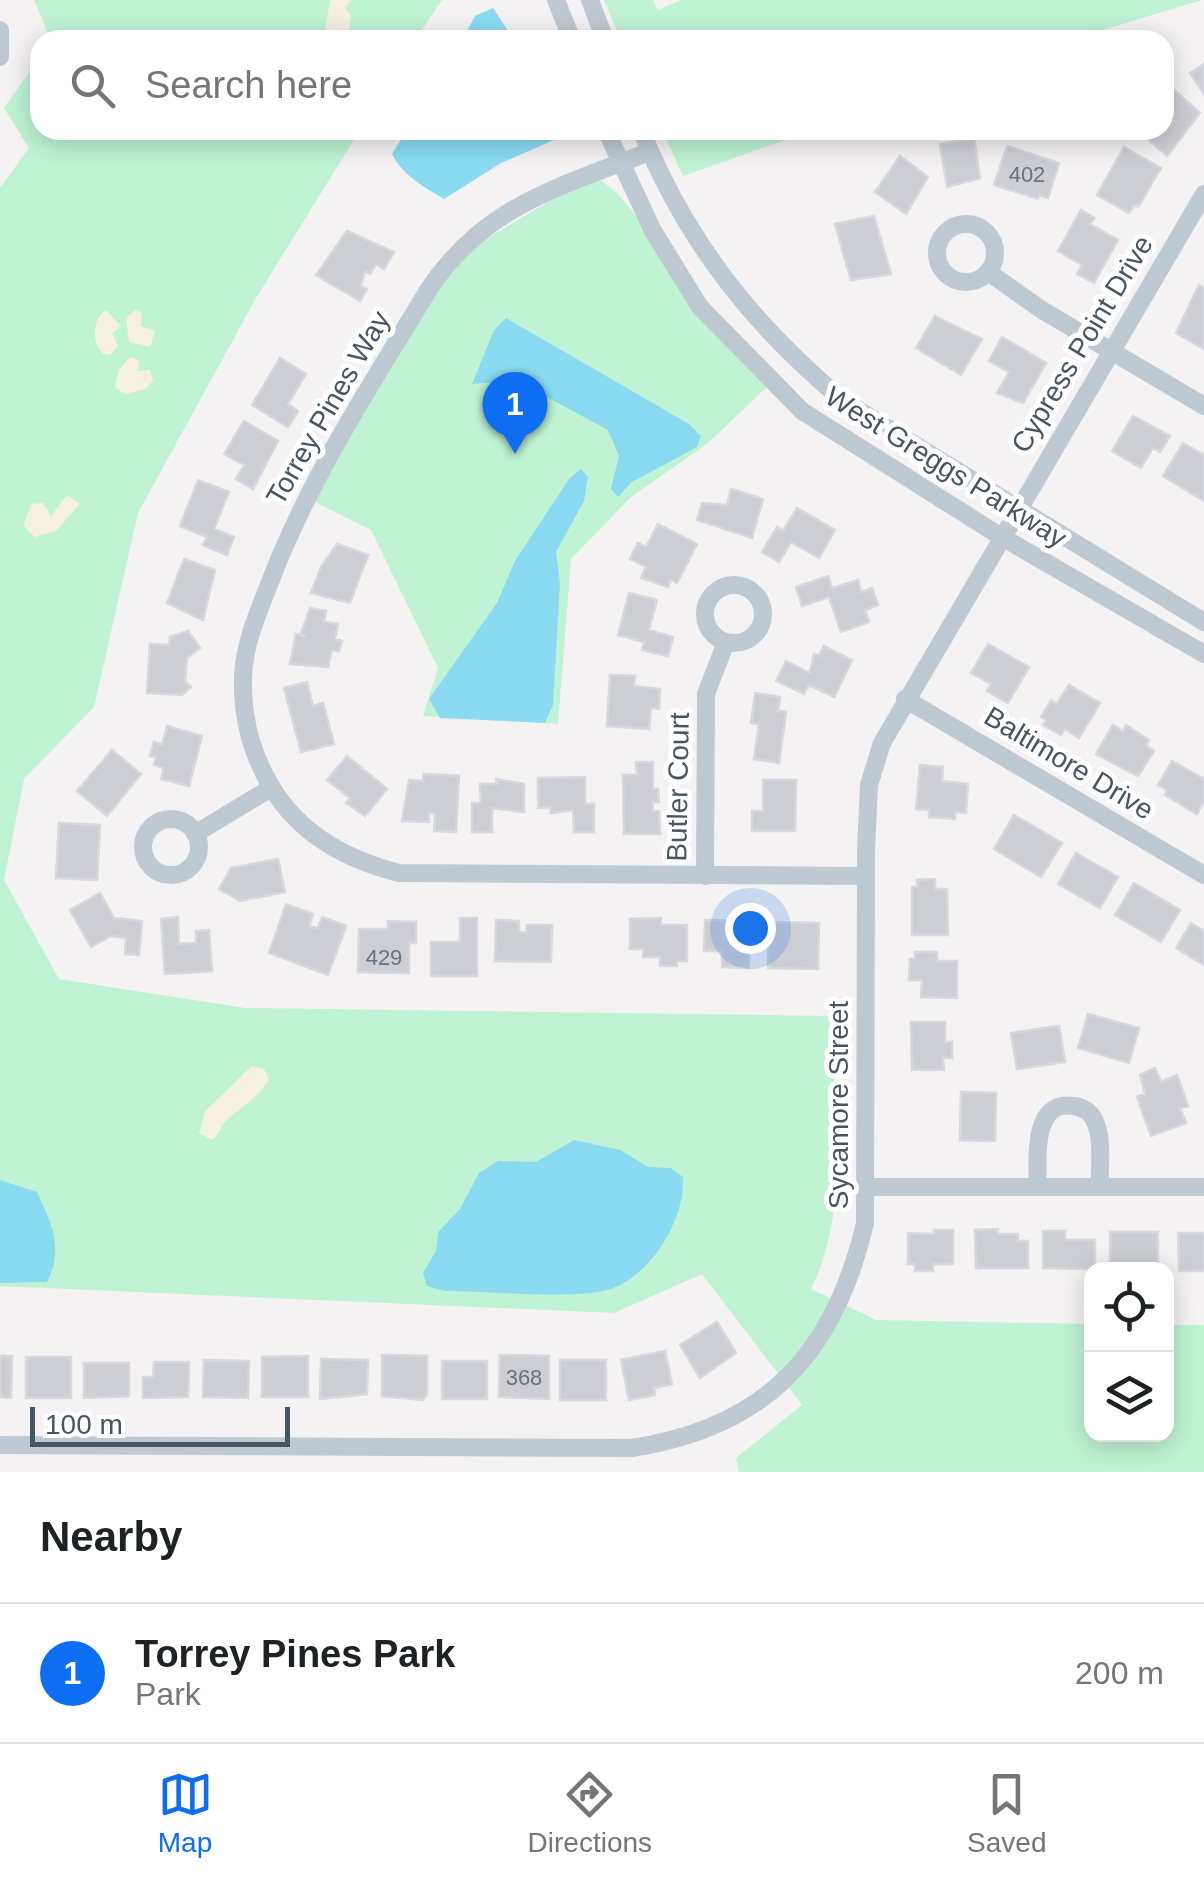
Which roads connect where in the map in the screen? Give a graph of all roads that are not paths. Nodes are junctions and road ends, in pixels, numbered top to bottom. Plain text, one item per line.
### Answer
1 (591, 0) edge
2 (558, 5) edge
3 (0, 30) edge
4 (568, 30) edge
5 (602, 30) edge
6 (0, 57) edge
7 (610, 140) edge
8 (644, 140) edge
9 (649, 152) junction
10 (618, 164) junction
11 (1204, 194) edge
12 (988, 272) dead end
13 (1111, 351) junction
14 (1204, 406) edge
15 (1008, 522) junction
16 (1204, 622) edge
17 (726, 642) dead end
18 (1204, 654) edge
19 (905, 699) junction
20 (271, 788) junction
21 (196, 834) dead end
22 (1204, 875) edge
23 (704, 876) junction
24 (866, 876) junction
25 (867, 1187) junction
26 (1038, 1187) junction
27 (1100, 1187) junction
28 (1204, 1187) edge
29 (0, 1445) edge

1 - 2 street
1 - 5 street
2 - 4 street
3 - 6 street
7 - 10 street, West Greggs Parkway
8 - 9 street, West Greggs Parkway
9 - 10 street, Torrey Pines Way
9 - 15 street, West Greggs Parkway
10 - 15 street, West Greggs Parkway
10 - 20 street, Torrey Pines Way
11 - 13 street, Cypress Point Drive
12 - 13 street
13 - 14 street
13 - 15 street, Cypress Point Drive
15 - 16 street, West Greggs Parkway
15 - 18 street, West Greggs Parkway
15 - 19 street, Sycamore Street
17 - 23 street, Butler Court
19 - 22 street, Baltimore Drive
19 - 24 street, Sycamore Street
20 - 21 street
20 - 23 street, Torrey Pines Way
23 - 24 street, Torrey Pines Way
24 - 25 street, Sycamore Street
25 - 26 street
25 - 29 street, Sycamore Street
26 - 27 street
26 - 27 street
27 - 28 street

